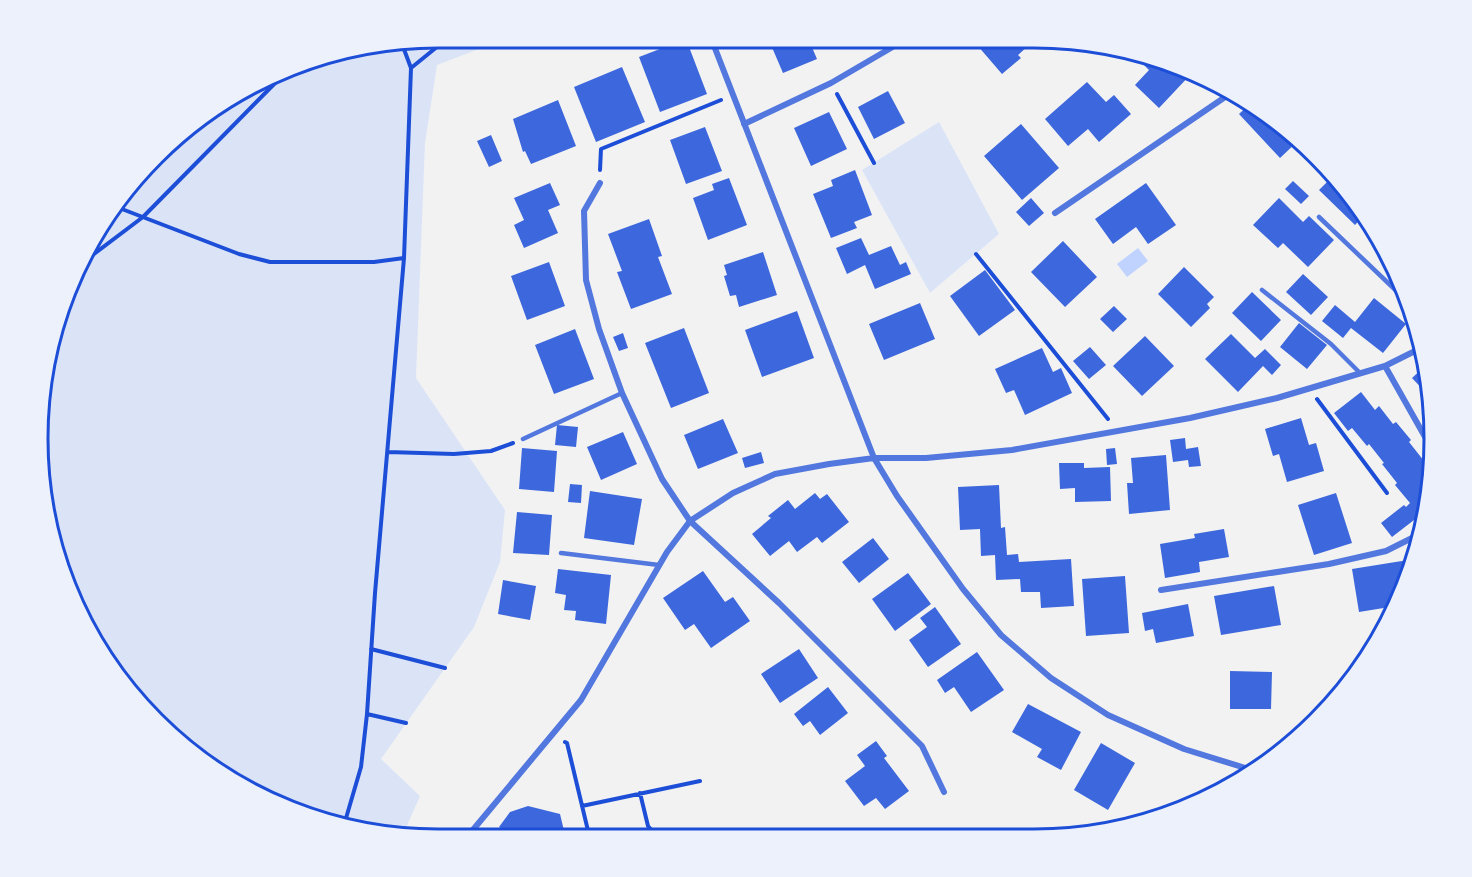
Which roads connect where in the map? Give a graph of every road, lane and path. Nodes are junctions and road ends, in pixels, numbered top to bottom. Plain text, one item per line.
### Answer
1 (436, 48) edge
2 (715, 48) edge
3 (891, 48) edge
4 (404, 50) edge
5 (411, 68) junction
6 (831, 83) junction
7 (273, 85) edge
8 (733, 95) junction
9 (1224, 98) edge
10 (744, 124) junction
11 (874, 163) dead end
12 (600, 183) joint
13 (123, 209) edge
14 (1055, 213) dead end
15 (143, 217) junction
16 (1318, 217) dead end
17 (94, 254) edge
18 (976, 254) dead end
19 (404, 258) junction
20 (1394, 289) edge
21 (1262, 290) dead end
22 (1414, 352) edge
23 (1385, 366) junction
24 (1360, 373) junction
25 (1309, 388) junction
26 (622, 393) junction
27 (1118, 431) junction
28 (1424, 435) edge
29 (523, 439) joint
30 (387, 452) junction
31 (874, 458) junction
32 (1387, 493) dead end
33 (690, 521) junction
34 (1411, 538) edge
35 (561, 553) dead end
36 (659, 565) junction
37 (1161, 590) dead end
38 (371, 649) junction
39 (445, 668) dead end
40 (367, 714) junction
41 (406, 723) dead end
42 (552, 736) junction
43 (1243, 767) edge
44 (700, 781) dead end
45 (944, 792) dead end
46 (640, 794) junction
47 (582, 806) junction
48 (346, 818) edge
49 (474, 829) edge
50 (588, 829) edge
51 (651, 829) edge

1 - 5 path
2 - 8 street
3 - 6 street
4 - 5 path
5 - 19 path
6 - 10 street
6 - 11 path
7 - 15 path
8 - 10 street
8 - 12 path
9 - 14 street
10 - 31 street
12 - 26 street
13 - 15 path
15 - 17 path
15 - 19 path
16 - 20 lane
18 - 27 path
19 - 30 path
21 - 24 lane
22 - 23 street
23 - 24 street
23 - 28 street
24 - 25 street
25 - 27 street
25 - 32 path
26 - 29 lane
26 - 33 street
27 - 31 street
29 - 30 path
30 - 38 path
31 - 33 street
31 - 43 street
33 - 36 street
33 - 45 street
34 - 37 street
35 - 36 lane
36 - 42 street
38 - 39 path
38 - 40 path
40 - 41 path
40 - 48 path
42 - 47 path
42 - 49 street
44 - 46 path
46 - 47 path
46 - 51 path
47 - 50 path

